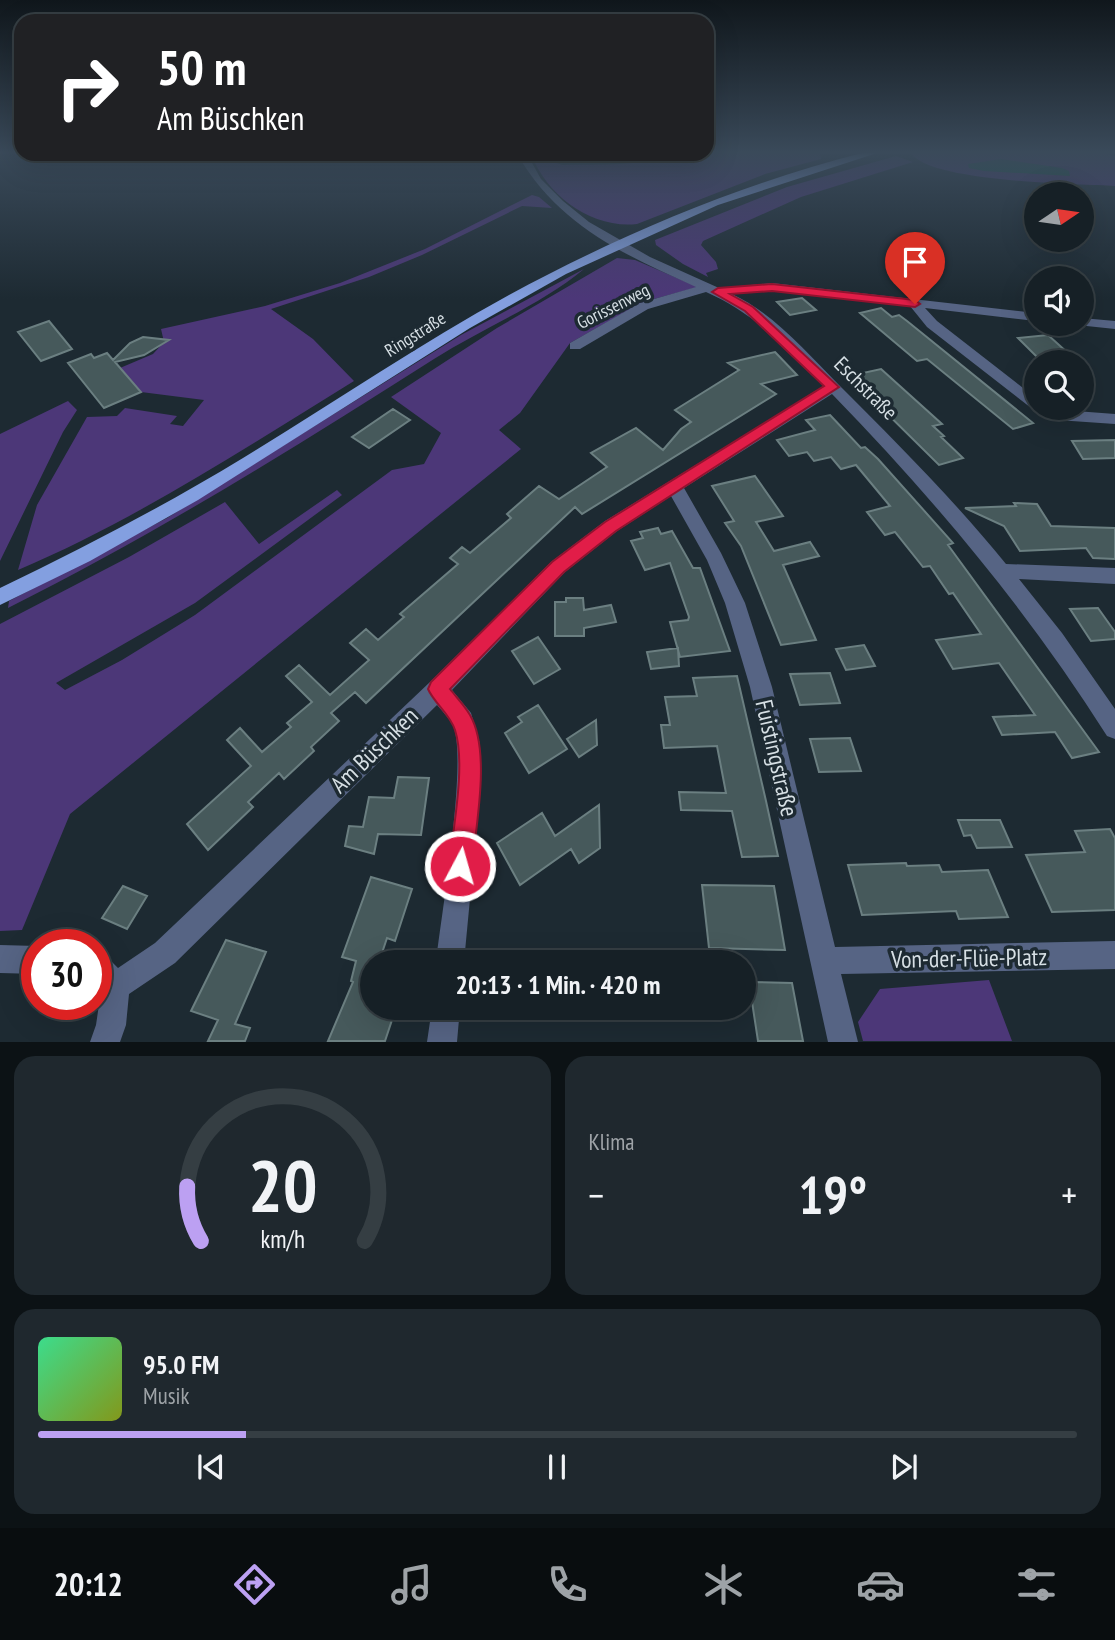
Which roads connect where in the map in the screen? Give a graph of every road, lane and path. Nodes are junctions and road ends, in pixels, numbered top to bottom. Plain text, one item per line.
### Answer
1 (557, 202) edge
2 (721, 202) edge
3 (620, 244) junction
4 (713, 289) junction
5 (915, 304) junction
6 (1024, 316) edge
7 (1094, 324) edge
8 (1115, 325) edge
9 (575, 346) dead end
10 (833, 387) junction
11 (1024, 395) edge
12 (1094, 418) edge
13 (1115, 419) edge
14 (675, 488) junction
15 (1003, 571) junction
16 (1115, 576) edge
17 (0, 597) edge
18 (438, 689) junction
19 (1115, 728) edge
20 (451, 950) edge
21 (1115, 955) edge
22 (0, 959) edge
23 (21, 960) edge
24 (823, 961) junction
25 (112, 974) edge
26 (111, 1020) edge
27 (445, 1020) edge
28 (105, 1041) edge
29 (442, 1041) edge
30 (843, 1041) edge

1 - 3 street, Eschstraße
2 - 3 main road, Ringstraße
3 - 4 street, Eschstraße
3 - 17 main road, Ringstraße
4 - 5 street, Gorissenweg
4 - 9 street, Gorissenweg
4 - 10 street, Eschstraße
5 - 6 street, Gorissenweg
5 - 11 street
7 - 8 street
10 - 14 street, Am Büschken
10 - 15 street, Eschstraße
12 - 13 street
14 - 18 street, Am Büschken
14 - 24 street, Fuistingstraße
15 - 16 street
15 - 19 street, Eschstraße
18 - 20 street
18 - 25 street, Am Büschken
21 - 24 street, Von-der-Flüe-Platz
22 - 23 street
24 - 30 street, Fuistingstraße
26 - 28 street
27 - 29 street

